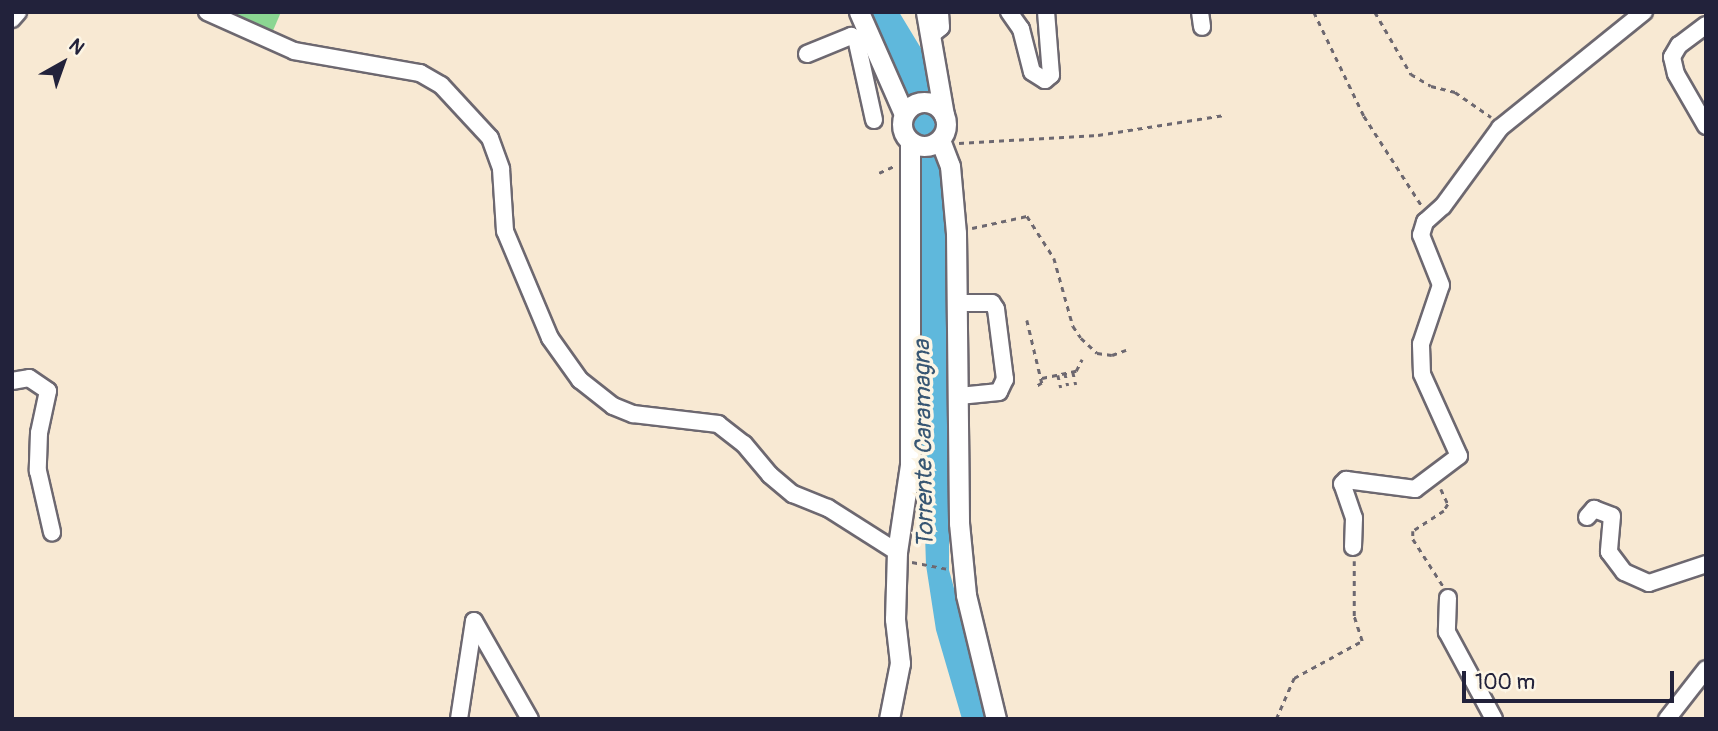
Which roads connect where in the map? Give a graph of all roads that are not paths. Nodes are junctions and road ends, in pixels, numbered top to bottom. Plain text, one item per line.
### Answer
1 (18, 12) edge
2 (207, 12) edge
3 (859, 12) edge
4 (926, 12) edge
5 (940, 12) edge
6 (1009, 12) edge
7 (1045, 12) edge
8 (1644, 12) edge
9 (12, 19) edge
10 (1706, 25) edge
11 (930, 36) junction
12 (807, 54) dead end
13 (938, 102) junction
14 (904, 114) junction
15 (874, 120) dead end
16 (1706, 126) edge
17 (910, 142) junction
18 (941, 142) junction
19 (958, 303) junction
20 (12, 381) edge
21 (959, 396) junction
22 (1587, 517) dead end
23 (52, 532) dead end
24 (1353, 547) road end
25 (900, 556) junction
26 (1706, 564) edge
27 (1448, 598) road end
28 (1706, 669) edge
29 (459, 719) edge
30 (530, 719) edge
31 (889, 719) edge
32 (996, 719) edge
33 (1494, 719) edge
34 (1667, 719) edge

1 - 9 street
2 - 25 street
3 - 14 main road
4 - 11 main road
5 - 11 street
6 - 7 street
8 - 24 street
10 - 16 street
11 - 13 main road
12 - 15 street
13 - 14 main road
13 - 18 main road
14 - 17 main road
17 - 18 main road
17 - 25 main road
18 - 19 main road
19 - 21 main road
19 - 21 street
20 - 23 street
21 - 32 main road
22 - 26 street
25 - 31 main road
27 - 33 street
28 - 34 street
29 - 30 street

